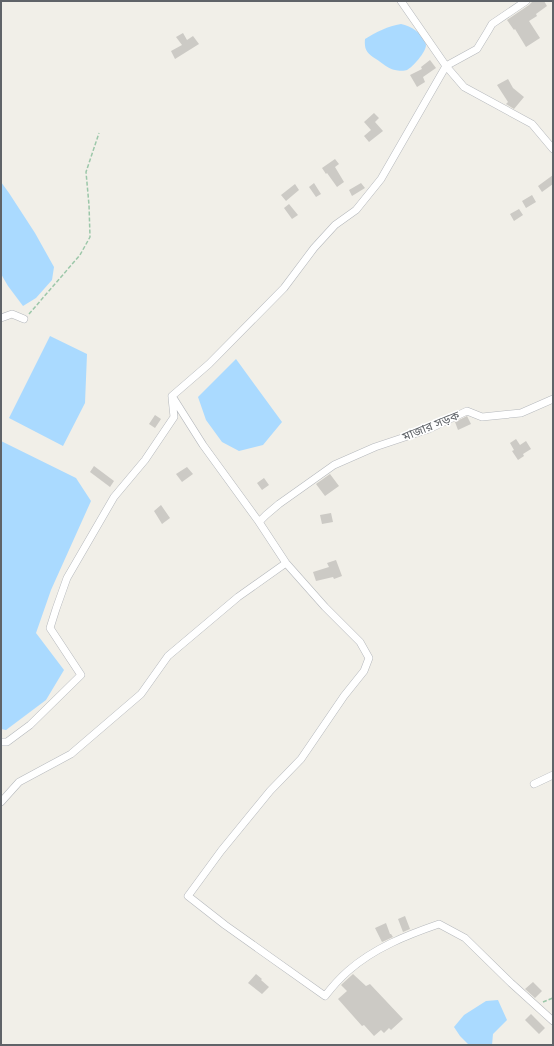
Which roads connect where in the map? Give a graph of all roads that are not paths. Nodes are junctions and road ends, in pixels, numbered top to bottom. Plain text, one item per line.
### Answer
1 (401, 1) edge
2 (526, 1) edge
3 (446, 66) junction
4 (553, 149) edge
5 (1, 318) edge
6 (24, 319) road end
7 (172, 396) junction
8 (553, 399) edge
9 (259, 522) junction
10 (286, 563) junction
11 (1, 742) edge
12 (553, 775) edge
13 (534, 784) dead end
14 (1, 802) edge
15 (553, 1021) edge

1 - 3 street
2 - 3 street
3 - 4 street
3 - 7 street
5 - 6 street
7 - 9 street
7 - 11 street
8 - 9 street, মাজার সড়ক
9 - 10 street
10 - 14 street
10 - 15 street
12 - 13 street

